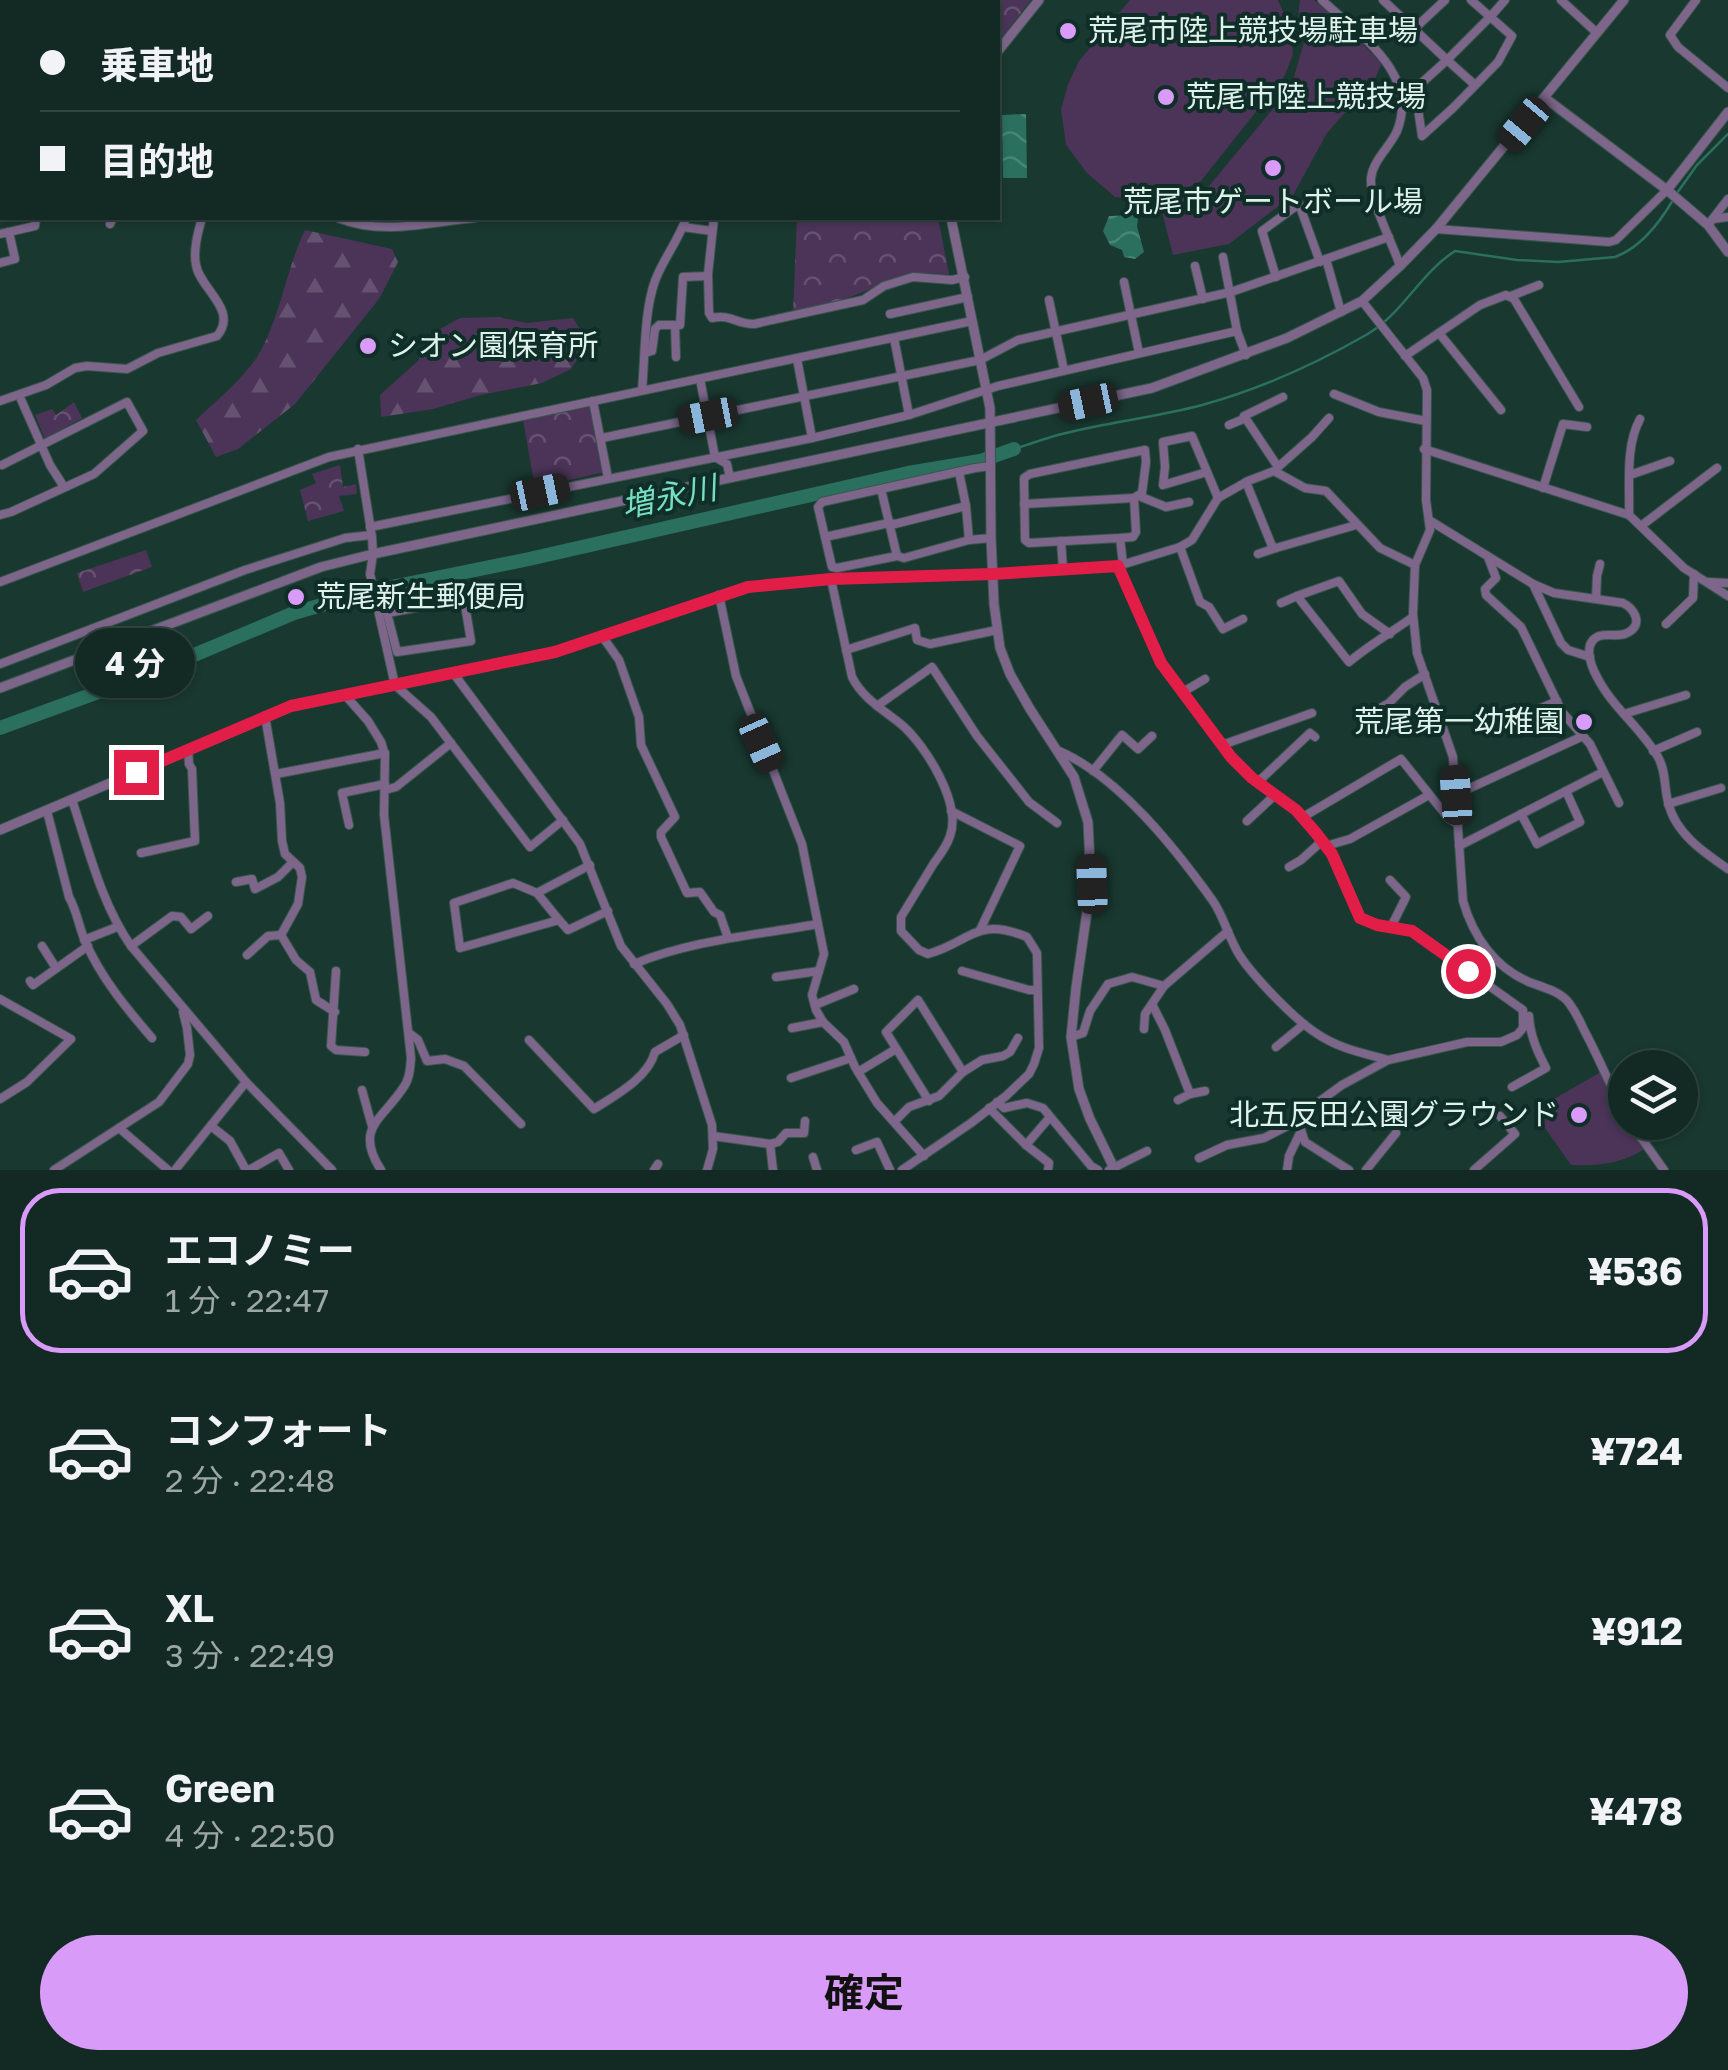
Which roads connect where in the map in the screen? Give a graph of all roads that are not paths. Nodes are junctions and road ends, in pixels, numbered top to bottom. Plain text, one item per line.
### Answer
1 (1038, 0) edge
2 (1322, 0) edge
3 (1445, 0) edge
4 (1471, 0) edge
5 (1505, 0) edge
6 (1560, 0) edge
7 (1624, 0) edge
8 (1696, 0) edge
9 (1389, 2) edge
10 (1491, 16) junction
11 (1414, 30) junction
12 (1597, 32) junction
13 (1000, 49) edge
14 (1447, 60) junction
15 (1475, 85) junction
16 (1728, 88) edge
17 (1545, 98) junction
18 (1728, 112) edge
19 (1668, 191) junction
20 (1728, 199) edge
21 (1728, 218) edge
22 (36, 220) edge
23 (202, 220) edge
24 (345, 220) edge
25 (458, 220) edge
26 (685, 220) edge
27 (714, 220) edge
28 (951, 220) edge
29 (1710, 222) junction
30 (683, 228) junction
31 (1436, 229) junction
32 (712, 231) junction
33 (4, 233) edge
34 (1389, 237) junction
35 (1728, 252) edge
36 (1223, 257) dead end
37 (1323, 260) junction
38 (0, 262) edge
39 (1195, 266) dead end
40 (1400, 266) junction
41 (708, 276) junction
42 (1276, 277) junction
43 (964, 278) junction
44 (1124, 282) dead end
45 (1540, 285) dead end
46 (1230, 293) junction
47 (968, 297) junction
48 (1509, 297) junction
49 (1203, 299) junction
50 (1050, 300) dead end
51 (1362, 300) junction
52 (1341, 312) junction
53 (890, 314) dead end
54 (1131, 316) junction
55 (972, 321) junction
56 (675, 325) junction
57 (1237, 330) junction
58 (1056, 332) junction
59 (1439, 333) junction
60 (894, 338) junction
61 (1139, 352) junction
62 (645, 353) junction
63 (1246, 355) junction
64 (1405, 356) junction
65 (676, 357) dead end
66 (797, 359) junction
67 (980, 360) junction
68 (1064, 370) junction
69 (901, 377) junction
70 (700, 378) junction
71 (642, 390) junction
72 (986, 390) junction
73 (1334, 394) dead end
74 (18, 395) junction
75 (804, 397) junction
76 (1284, 397) dead end
77 (0, 400) edge
78 (593, 401) junction
79 (1579, 407) dead end
80 (1501, 410) dead end
81 (708, 416) junction
82 (909, 416) junction
83 (1246, 418) junction
84 (1328, 418) dead end
85 (1640, 418) dead end
86 (1426, 421) junction
87 (991, 422) junction
88 (1229, 425) dead end
89 (1587, 426) dead end
90 (602, 438) junction
91 (812, 438) junction
92 (42, 446) junction
93 (1424, 449) junction
94 (358, 450) junction
95 (715, 458) junction
96 (1670, 461) dead end
97 (2, 466) edge
98 (990, 466) junction
99 (1717, 468) dead end
100 (1276, 469) junction
101 (958, 472) junction
102 (1207, 472) junction
103 (1630, 475) junction
104 (608, 478) junction
105 (730, 478) junction
106 (1246, 482) junction
107 (64, 487) junction
108 (1544, 488) junction
109 (881, 489) junction
110 (1137, 497) junction
111 (1218, 498) junction
112 (1189, 502) dead end
113 (1024, 504) junction
114 (966, 506) junction
115 (0, 515) edge
116 (1630, 515) junction
117 (1428, 520) junction
118 (889, 523) junction
119 (1356, 525) junction
120 (1641, 526) junction
121 (371, 531) junction
122 (825, 537) junction
123 (991, 538) junction
124 (1120, 538) junction
125 (969, 540) junction
126 (1060, 541) junction
127 (1180, 547) junction
128 (1276, 548) junction
129 (373, 554) junction
130 (1258, 554) dead end
131 (896, 556) junction
132 (1488, 558) junction
133 (1600, 564) dead end
134 (1121, 565) junction
135 (1415, 565) junction
136 (1063, 569) junction
137 (993, 574) junction
138 (1694, 574) junction
139 (831, 579) junction
140 (0, 582) edge
141 (1708, 582) junction
142 (1728, 583) edge
143 (1533, 584) junction
144 (719, 595) junction
145 (1297, 596) junction
146 (1728, 596) edge
147 (1596, 599) junction
148 (1281, 603) dead end
149 (377, 604) junction
150 (387, 612) junction
151 (1413, 616) junction
152 (1244, 619) dead end
153 (1666, 624) dead end
154 (997, 630) junction
155 (1390, 634) junction
156 (602, 636) junction
157 (846, 650) junction
158 (1590, 657) junction
159 (0, 664) edge
160 (454, 674) junction
161 (1425, 674) junction
162 (1205, 679) dead end
163 (395, 686) junction
164 (0, 688) edge
165 (1182, 692) junction
166 (345, 695) junction
167 (1686, 695) dead end
168 (1557, 701) junction
169 (877, 706) junction
170 (1312, 713) dead end
171 (1624, 714) junction
172 (265, 716) junction
173 (1519, 718) dead end
174 (1384, 726) dead end
175 (1310, 732) dead end
176 (1697, 732) dead end
177 (1152, 736) dead end
178 (1582, 736) junction
179 (451, 743) junction
180 (1222, 744) junction
181 (188, 749) junction
182 (1654, 750) junction
183 (1060, 751) junction
184 (385, 753) junction
185 (1094, 771) junction
186 (1603, 772) junction
187 (276, 774) junction
188 (1258, 782) junction
189 (385, 787) junction
190 (1721, 788) dead end
191 (1566, 791) junction
192 (1275, 795) junction
193 (1429, 795) junction
194 (1456, 795) junction
195 (72, 800) junction
196 (1619, 803) dead end
197 (1668, 804) junction
198 (47, 811) junction
199 (951, 811) junction
200 (1521, 814) junction
201 (1303, 818) junction
202 (563, 820) junction
203 (1247, 821) dead end
204 (1058, 823) dead end
205 (1458, 824) junction
206 (349, 825) dead end
207 (0, 830) edge
208 (1324, 844) junction
209 (1459, 846) junction
210 (140, 853) dead end
211 (292, 863) junction
212 (590, 866) junction
213 (1289, 867) dead end
214 (1728, 868) edge
215 (1390, 880) dead end
216 (236, 882) dead end
217 (536, 893) junction
218 (608, 911) junction
219 (208, 916) dead end
220 (558, 920) junction
221 (818, 924) junction
222 (117, 927) junction
223 (1391, 928) junction
224 (980, 930) junction
225 (1228, 931) junction
226 (280, 935) junction
227 (728, 938) junction
228 (86, 943) junction
229 (42, 946) dead end
230 (131, 946) junction
231 (247, 956) dead end
232 (634, 964) junction
233 (56, 968) junction
234 (336, 971) dead end
235 (819, 971) junction
236 (962, 971) dead end
237 (776, 977) dead end
238 (30, 982) dead end
239 (1164, 986) junction
240 (854, 989) dead end
241 (1037, 990) junction
242 (0, 1000) edge
243 (1152, 1004) junction
244 (181, 1006) junction
245 (815, 1006) junction
246 (1520, 1007) junction
247 (335, 1012) junction
248 (823, 1022) junction
249 (1304, 1024) junction
250 (792, 1028) dead end
251 (1144, 1029) dead end
252 (409, 1033) junction
253 (684, 1035) junction
254 (1072, 1037) junction
255 (152, 1038) dead end
256 (1018, 1038) dead end
257 (528, 1040) dead end
258 (1276, 1047) dead end
259 (896, 1049) junction
260 (365, 1052) dead end
261 (851, 1058) junction
262 (1388, 1060) junction
263 (858, 1072) junction
264 (964, 1072) junction
265 (791, 1078) dead end
266 (1608, 1079) edge
267 (246, 1082) junction
268 (1512, 1087) dead end
269 (362, 1090) dead end
270 (1205, 1091) dead end
271 (1190, 1094) junction
272 (0, 1099) edge
273 (1178, 1100) dead end
274 (929, 1101) junction
275 (993, 1105) junction
276 (1500, 1116) dead end
277 (1050, 1117) junction
278 (1302, 1118) junction
279 (805, 1121) dead end
280 (895, 1121) junction
281 (521, 1124) dead end
282 (211, 1126) junction
283 (372, 1126) junction
284 (119, 1128) junction
285 (1301, 1131) junction
286 (1396, 1133) dead end
287 (713, 1136) junction
288 (1643, 1140) edge
289 (770, 1144) junction
290 (1026, 1145) junction
291 (856, 1150) dead end
292 (1147, 1151) dead end
293 (924, 1156) junction
294 (813, 1157) dead end
295 (1211, 1167) dead end
296 (709, 1169) edge
297 (1112, 1169) edge
298 (54, 1170) edge
299 (172, 1170) edge
300 (248, 1170) edge
301 (289, 1170) edge
302 (332, 1170) edge
303 (381, 1170) edge
304 (773, 1170) edge
305 (817, 1170) edge
306 (890, 1170) edge
307 (902, 1170) edge
308 (1048, 1170) edge
309 (1098, 1170) edge
310 (1287, 1170) edge
311 (1349, 1170) edge
312 (1366, 1170) edge
313 (1474, 1170) edge
314 (1664, 1170) edge

1 - 13 street
2 - 34 street
3 - 11 street
4 - 10 street
5 - 10 street
6 - 12 street
7 - 12 street
8 - 16 street
9 - 11 street
10 - 14 street
10 - 15 street
11 - 14 street
12 - 17 street
14 - 15 street
14 - 15 street
17 - 19 street
17 - 31 street
18 - 19 street
19 - 29 street
19 - 31 street
20 - 29 street
21 - 29 street
22 - 33 street
23 - 74 street
24 - 25 street
26 - 30 street
27 - 32 street
28 - 43 street
29 - 35 street
30 - 32 street
30 - 62 street
31 - 40 street
32 - 41 street
33 - 38 street
34 - 37 street
34 - 40 street
36 - 46 street
37 - 42 street
37 - 42 street
37 - 52 street
39 - 49 street
40 - 51 street
41 - 43 street
41 - 56 street
42 - 46 street
43 - 47 street
44 - 54 street
45 - 48 street
46 - 49 street
46 - 57 street
47 - 53 street
47 - 55 street
48 - 59 street
48 - 79 street
49 - 54 street
50 - 58 street
51 - 52 street
51 - 64 street
52 - 63 street
54 - 58 street
54 - 61 street
55 - 60 street
55 - 67 street
56 - 62 street
56 - 65 street
57 - 61 street
57 - 63 street
58 - 67 street
58 - 68 street
59 - 64 street
59 - 80 street
60 - 66 street
60 - 69 street
61 - 68 street
62 - 71 street
63 - 87 street
64 - 86 street
66 - 70 street
66 - 75 street
67 - 69 street
67 - 72 street
68 - 72 street
69 - 75 street
69 - 82 street
70 - 71 street
70 - 81 street
71 - 78 street
72 - 82 street
72 - 87 street
73 - 86 street
74 - 77 street
74 - 92 street
75 - 81 street
75 - 91 street
76 - 83 street
78 - 90 street
78 - 94 street
81 - 90 street
81 - 95 street
82 - 91 street
83 - 88 street
83 - 100 street
84 - 100 street
85 - 103 street
86 - 93 street
87 - 98 street
87 - 105 street
89 - 108 street
90 - 104 street
91 - 95 street
92 - 97 street
92 - 107 street
92 - 107 street
93 - 108 street
93 - 117 street
94 - 121 street
94 - 140 street
95 - 104 street
95 - 105 street
96 - 103 street
98 - 101 street
98 - 123 street
99 - 120 street
100 - 106 street
100 - 119 street
101 - 109 street
101 - 114 street
102 - 102 street
102 - 111 street
103 - 116 street
104 - 121 street
105 - 129 street
106 - 111 street
106 - 128 street
107 - 115 street
108 - 116 street
109 - 118 street
109 - 122 street
110 - 112 street
110 - 113 street
110 - 113 street
110 - 124 street
111 - 127 street
113 - 126 street
114 - 118 street
114 - 125 street
116 - 120 street
117 - 132 street
117 - 135 street
118 - 122 street
118 - 131 street
119 - 128 street
119 - 135 street
120 - 138 street
121 - 129 street
121 - 159 street
122 - 131 street
123 - 125 street
123 - 137 street
124 - 126 street
124 - 134 street
125 - 131 street
126 - 136 street
127 - 134 street
127 - 152 street
128 - 130 street
129 - 149 street
129 - 164 street
132 - 143 street
132 - 168 street
133 - 147 street
134 - 136 street
134 - 165 street
135 - 151 street
136 - 137 street
137 - 139 street
137 - 154 street
138 - 141 street
138 - 153 street
139 - 144 street
139 - 157 street
141 - 142 street
141 - 146 street
143 - 147 street
143 - 158 street
144 - 156 street
144 - 221 street
145 - 148 street
145 - 155 street
145 - 155 street
147 - 158 street
149 - 150 street
149 - 163 street
150 - 150 street
151 - 155 street
151 - 161 street
154 - 157 street
154 - 183 street
156 - 160 street
156 - 227 street
157 - 169 street
158 - 171 street
160 - 163 street
160 - 202 street
161 - 174 street
161 - 194 street
162 - 165 street
163 - 166 street
163 - 179 street
165 - 180 street
166 - 172 street
166 - 184 street
167 - 171 street
168 - 173 street
168 - 178 street
169 - 199 street
169 - 204 street
170 - 180 street
171 - 182 street
172 - 181 street
172 - 187 street
175 - 188 street
176 - 182 street
177 - 185 street
178 - 186 street
178 - 194 street
179 - 189 street
179 - 202 street
180 - 188 street
181 - 195 street
181 - 210 street
182 - 197 street
183 - 185 street
183 - 254 street
184 - 187 street
184 - 189 street
185 - 225 street
186 - 191 street
186 - 196 street
187 - 211 street
188 - 192 street
189 - 206 street
189 - 252 street
190 - 197 street
191 - 200 street
191 - 200 street
192 - 201 street
192 - 203 street
193 - 201 street
193 - 205 street
193 - 208 street
194 - 205 street
195 - 198 street
195 - 222 street
197 - 214 street
198 - 207 street
198 - 228 street
199 - 224 street
199 - 224 street
200 - 209 street
201 - 208 street
202 - 212 street
205 - 209 street
208 - 213 street
208 - 223 street
209 - 266 street
211 - 216 street
211 - 226 street
212 - 217 street
212 - 218 street
215 - 223 street
217 - 220 street
217 - 220 street
218 - 220 street
218 - 232 street
219 - 230 street
221 - 227 street
221 - 235 street
222 - 228 street
222 - 230 street
223 - 246 street
224 - 241 street
225 - 239 street
225 - 249 street
226 - 231 street
226 - 247 street
227 - 232 street
228 - 233 street
228 - 255 street
229 - 233 street
230 - 244 street
232 - 253 street
233 - 238 street
234 - 247 street
235 - 237 street
235 - 245 street
236 - 241 street
239 - 243 street
239 - 254 street
240 - 245 street
241 - 275 street
242 - 272 street
243 - 251 street
243 - 271 street
244 - 267 street
244 - 284 street
245 - 248 street
246 - 262 street
246 - 268 street
247 - 260 street
248 - 250 street
248 - 261 street
249 - 258 street
249 - 262 street
252 - 281 street
252 - 283 street
253 - 257 street
253 - 287 street
254 - 297 street
256 - 264 street
259 - 263 street
259 - 264 street
259 - 274 street
261 - 263 street
261 - 265 street
262 - 278 street
263 - 280 street
264 - 274 street
267 - 282 street
267 - 302 street
269 - 283 street
270 - 271 street
271 - 273 street
274 - 280 street
275 - 277 street
275 - 290 street
275 - 293 street
276 - 313 street
277 - 290 street
277 - 309 street
278 - 285 street
278 - 295 street
279 - 289 street
280 - 293 street
282 - 299 street
282 - 300 street
283 - 303 street
284 - 298 street
284 - 299 street
285 - 310 street
285 - 311 street
286 - 312 street
287 - 289 street
287 - 296 street
288 - 314 street
289 - 304 street
290 - 308 street
291 - 306 street
292 - 297 street
293 - 307 street
294 - 305 street
300 - 301 street

